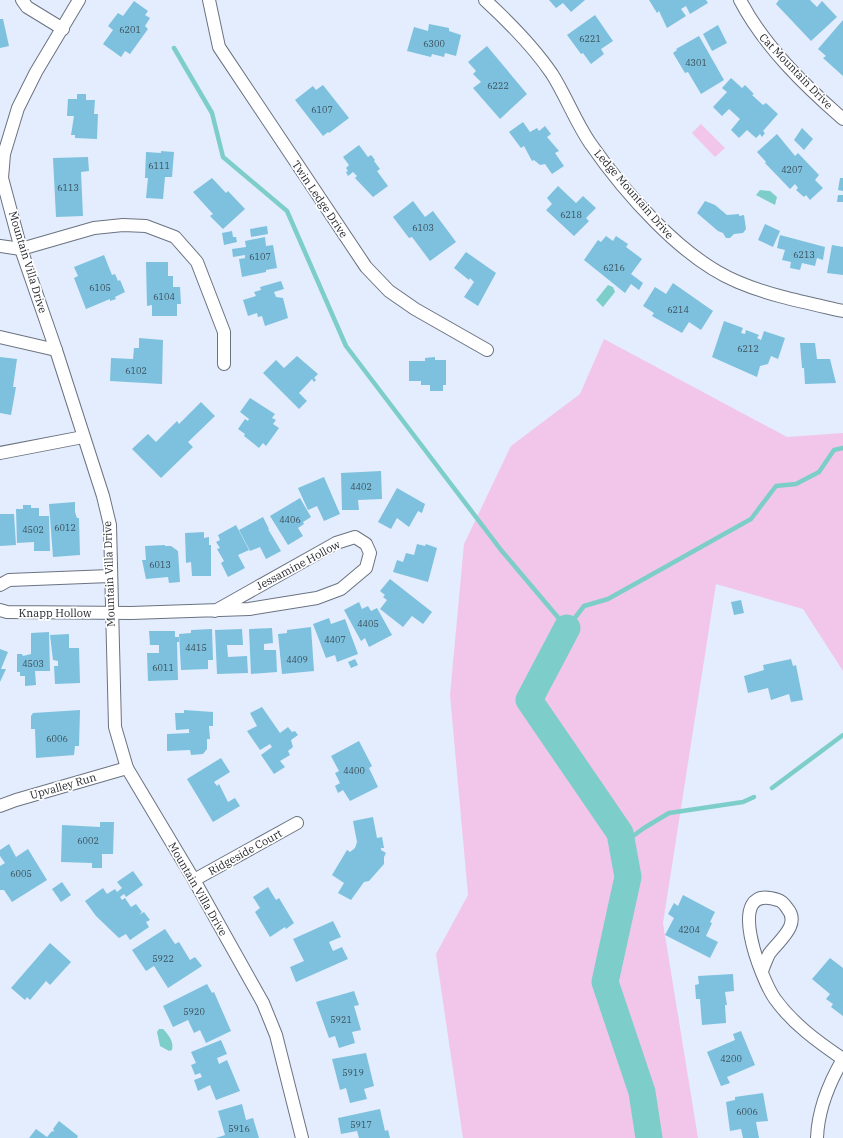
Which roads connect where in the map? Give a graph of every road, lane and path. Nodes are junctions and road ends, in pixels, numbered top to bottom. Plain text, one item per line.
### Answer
1 (22, 0) edge
2 (79, 0) edge
3 (209, 0) edge
4 (485, 0) edge
5 (740, 0) edge
6 (63, 29) junction
7 (843, 119) edge
8 (2, 153) edge
9 (0, 246) edge
10 (21, 249) junction
11 (843, 311) edge
12 (0, 338) edge
13 (56, 350) junction
14 (487, 350) dead end
15 (224, 364) dead end
16 (83, 436) junction
17 (0, 453) edge
18 (110, 576) junction
19 (0, 584) edge
20 (0, 610) edge
21 (215, 611) junction
22 (111, 613) junction
23 (127, 768) junction
24 (0, 806) edge
25 (297, 823) dead end
26 (194, 880) junction
27 (762, 971) junction
28 (843, 1059) edge
29 (302, 1138) edge
30 (817, 1138) edge

1 - 6 street
2 - 6 street, Mountain Villa Drive
3 - 14 street, Twin Ledge Drive
4 - 11 street, Ledge Mountain Drive
5 - 7 street, Cat Mountain Drive
6 - 8 street, Mountain Villa Drive
8 - 10 street, Mountain Villa Drive
9 - 10 street
10 - 13 street, Mountain Villa Drive
10 - 15 street
12 - 13 street
13 - 16 street, Mountain Villa Drive
16 - 17 street
16 - 18 street, Mountain Villa Drive
18 - 19 street
18 - 22 street, Mountain Villa Drive
20 - 22 street, Knapp Hollow
21 - 21 street, Jessamine Hollow
21 - 22 street, Jessamine Hollow
22 - 23 street, Mountain Villa Drive
23 - 24 street, Upvalley Run
23 - 26 street, Mountain Villa Drive
25 - 26 street, Ridgeside Court
26 - 29 street, Mountain Villa Drive
27 - 27 street
27 - 28 street
28 - 30 street

